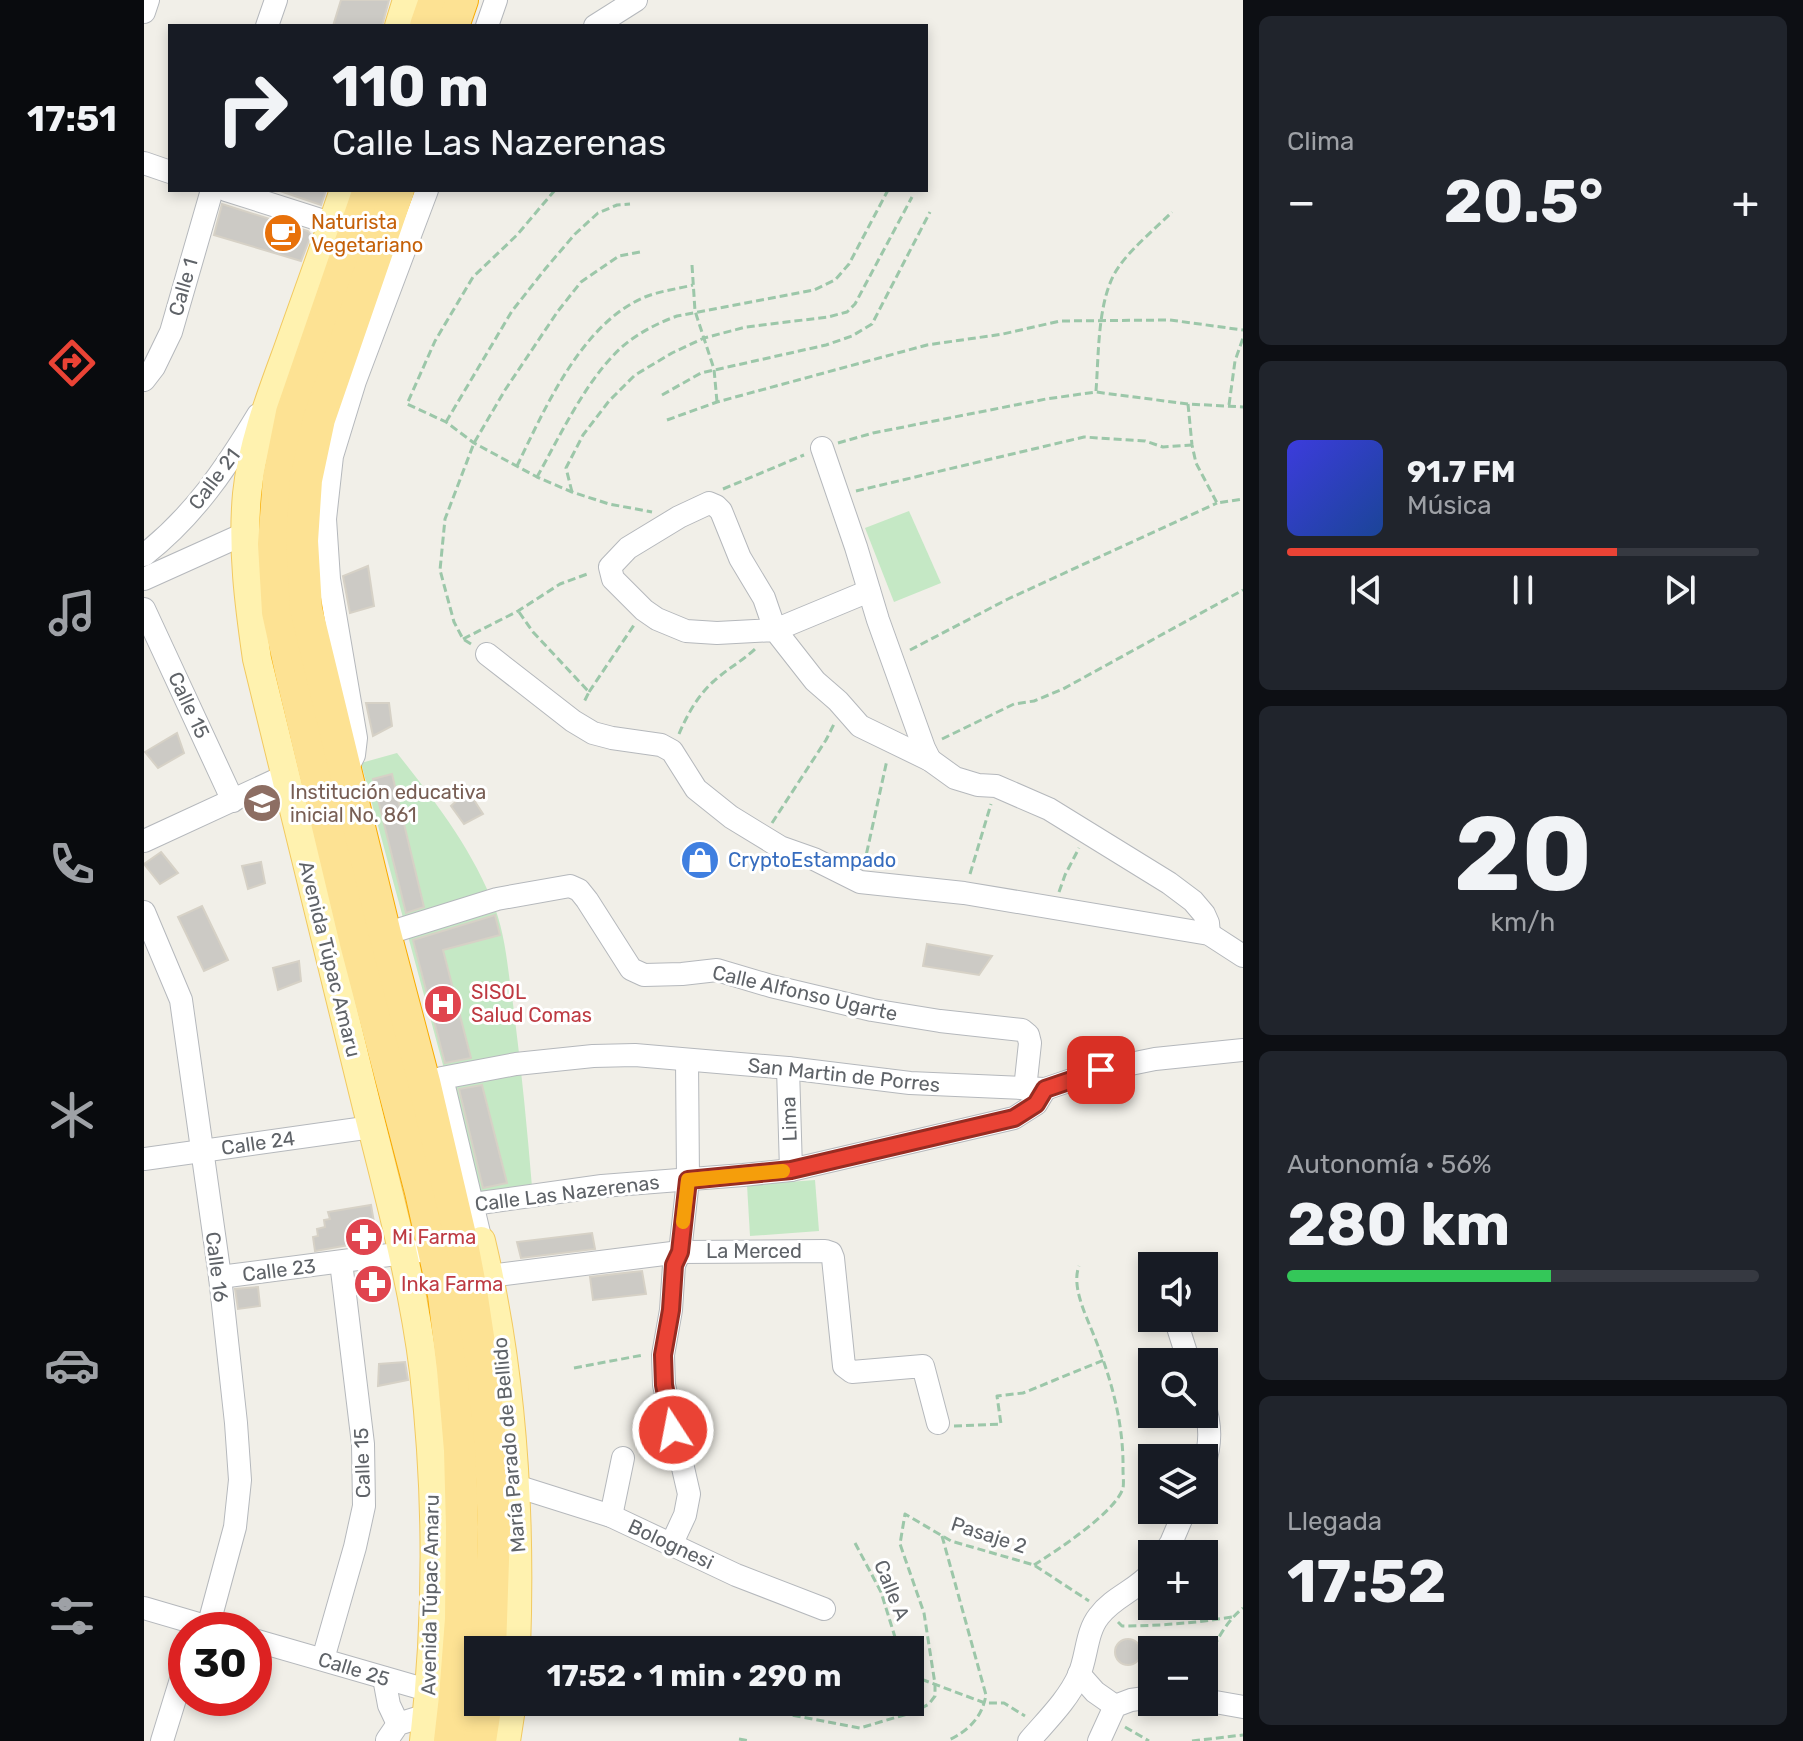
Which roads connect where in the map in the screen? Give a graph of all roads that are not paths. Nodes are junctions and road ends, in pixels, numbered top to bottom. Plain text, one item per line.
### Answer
1 (148, 0) edge
2 (276, 0) edge
3 (407, 0) edge
4 (435, 0) edge
5 (462, 0) edge
6 (496, 0) edge
7 (636, 0) edge
8 (144, 12) edge
9 (268, 24) edge
10 (400, 24) edge
11 (427, 24) edge
12 (454, 24) edge
13 (488, 24) edge
14 (598, 24) edge
15 (144, 163) edge
16 (168, 171) edge
17 (211, 192) edge
18 (232, 192) edge
19 (343, 192) edge
20 (368, 192) edge
21 (397, 192) edge
22 (426, 192) edge
23 (333, 224) junction
24 (144, 380) edge
25 (272, 394) junction
26 (822, 448) road end
27 (244, 534) junction
28 (144, 555) edge
29 (144, 579) edge
30 (869, 591) junction
31 (144, 609) edge
32 (775, 630) junction
33 (487, 654) road end
34 (927, 754) junction
35 (346, 772) junction
36 (285, 776) junction
37 (233, 801) junction
38 (144, 841) edge
39 (144, 912) edge
40 (385, 934) junction
41 (1209, 934) junction
42 (1243, 956) edge
43 (1243, 1050) edge
44 (687, 1060) junction
45 (788, 1068) junction
46 (1035, 1089) junction
47 (372, 1127) junction
48 (202, 1151) junction
49 (144, 1159) edge
50 (791, 1170) junction
51 (688, 1180) junction
52 (463, 1206) junction
53 (459, 1245) junction
54 (680, 1252) junction
55 (403, 1254) junction
56 (341, 1262) junction
57 (220, 1277) junction
58 (479, 1277) junction
59 (938, 1423) road end
60 (623, 1458) dead end
61 (516, 1486) junction
62 (611, 1516) junction
63 (672, 1543) junction
64 (1138, 1585) edge
65 (144, 1608) edge
66 (824, 1609) dead end
67 (210, 1612) edge
68 (168, 1616) edge
69 (490, 1636) edge
70 (516, 1636) edge
71 (272, 1645) edge
72 (323, 1659) junction
73 (1079, 1674) junction
74 (384, 1678) junction
75 (1138, 1699) edge
76 (1218, 1703) edge
77 (1243, 1707) edge
78 (444, 1709) edge
79 (1112, 1712) junction
80 (170, 1716) edge
81 (510, 1716) edge
82 (392, 1732) edge
83 (1035, 1734) edge
84 (162, 1741) edge
85 (450, 1741) edge
86 (480, 1741) edge
87 (506, 1741) edge
88 (1099, 1741) edge

1 - 8 street
2 - 9 street
3 - 10 main road
4 - 11 highway
5 - 12 highway
6 - 13 street
7 - 14 street
15 - 16 street
17 - 24 street, Calle 1
18 - 23 street
19 - 23 main road, Avenida Túpac Amaru
20 - 53 highway, Avenida Túpac Amaru
21 - 35 highway, Avenida Túpac Amaru
22 - 35 street
23 - 25 main road, Avenida Túpac Amaru
25 - 27 main road, Avenida Túpac Amaru
25 - 28 street, Calle 21
26 - 30 street
27 - 29 street
27 - 36 main road, Avenida Túpac Amaru
30 - 32 street
30 - 34 street
31 - 37 street, Calle 15
32 - 32 street
32 - 34 street
33 - 41 street
34 - 41 street
35 - 40 highway, Avenida Túpac Amaru
36 - 37 street
36 - 47 main road, Avenida Túpac Amaru
37 - 38 street
39 - 48 street, Calle 16
40 - 46 street, Calle Alfonso Ugarte
40 - 52 highway, Avenida Túpac Amaru
41 - 42 street
43 - 46 street, San Martin de Porres
44 - 45 street, San Martin de Porres
44 - 51 street
44 - 52 street, San Martin de Porres
45 - 46 street, San Martin de Porres
45 - 50 street, Lima
46 - 50 street, Calle Las Nazerenas
47 - 48 street, Calle 24
47 - 55 main road, Avenida Túpac Amaru
48 - 49 street, Calle 24
48 - 57 street, Calle 16
50 - 51 street, Calle Las Nazerenas
51 - 52 street, Calle Las Nazerenas
51 - 54 street
52 - 53 highway, Avenida Túpac Amaru
53 - 55 street, Calle 23
53 - 58 highway, Avenida Túpac Amaru
53 - 78 highway, Avenida Túpac Amaru
54 - 58 street, La Merced
54 - 59 street, La Merced
54 - 63 street
55 - 56 street, Calle 23
55 - 78 main road, Avenida Túpac Amaru
56 - 57 street, Calle 23
56 - 72 street, Calle 15
57 - 67 street, Calle 16
58 - 61 main road, María Parado de Bellido
58 - 69 highway, Avenida Túpac Amaru
60 - 62 street
61 - 62 street, Bolognesi
61 - 70 main road, María Parado de Bellido
62 - 63 street, Bolognesi
63 - 66 street, Bolognesi
64 - 73 street
65 - 68 street
71 - 72 street, Calle 25
72 - 74 street, Calle 25
73 - 79 street
73 - 83 street
74 - 78 street, Calle 25
74 - 82 street
75 - 79 street
76 - 77 street
78 - 82 street
78 - 85 highway, Avenida Túpac Amaru
78 - 86 highway, Avenida Túpac Amaru
79 - 88 street
80 - 84 street
81 - 87 main road

